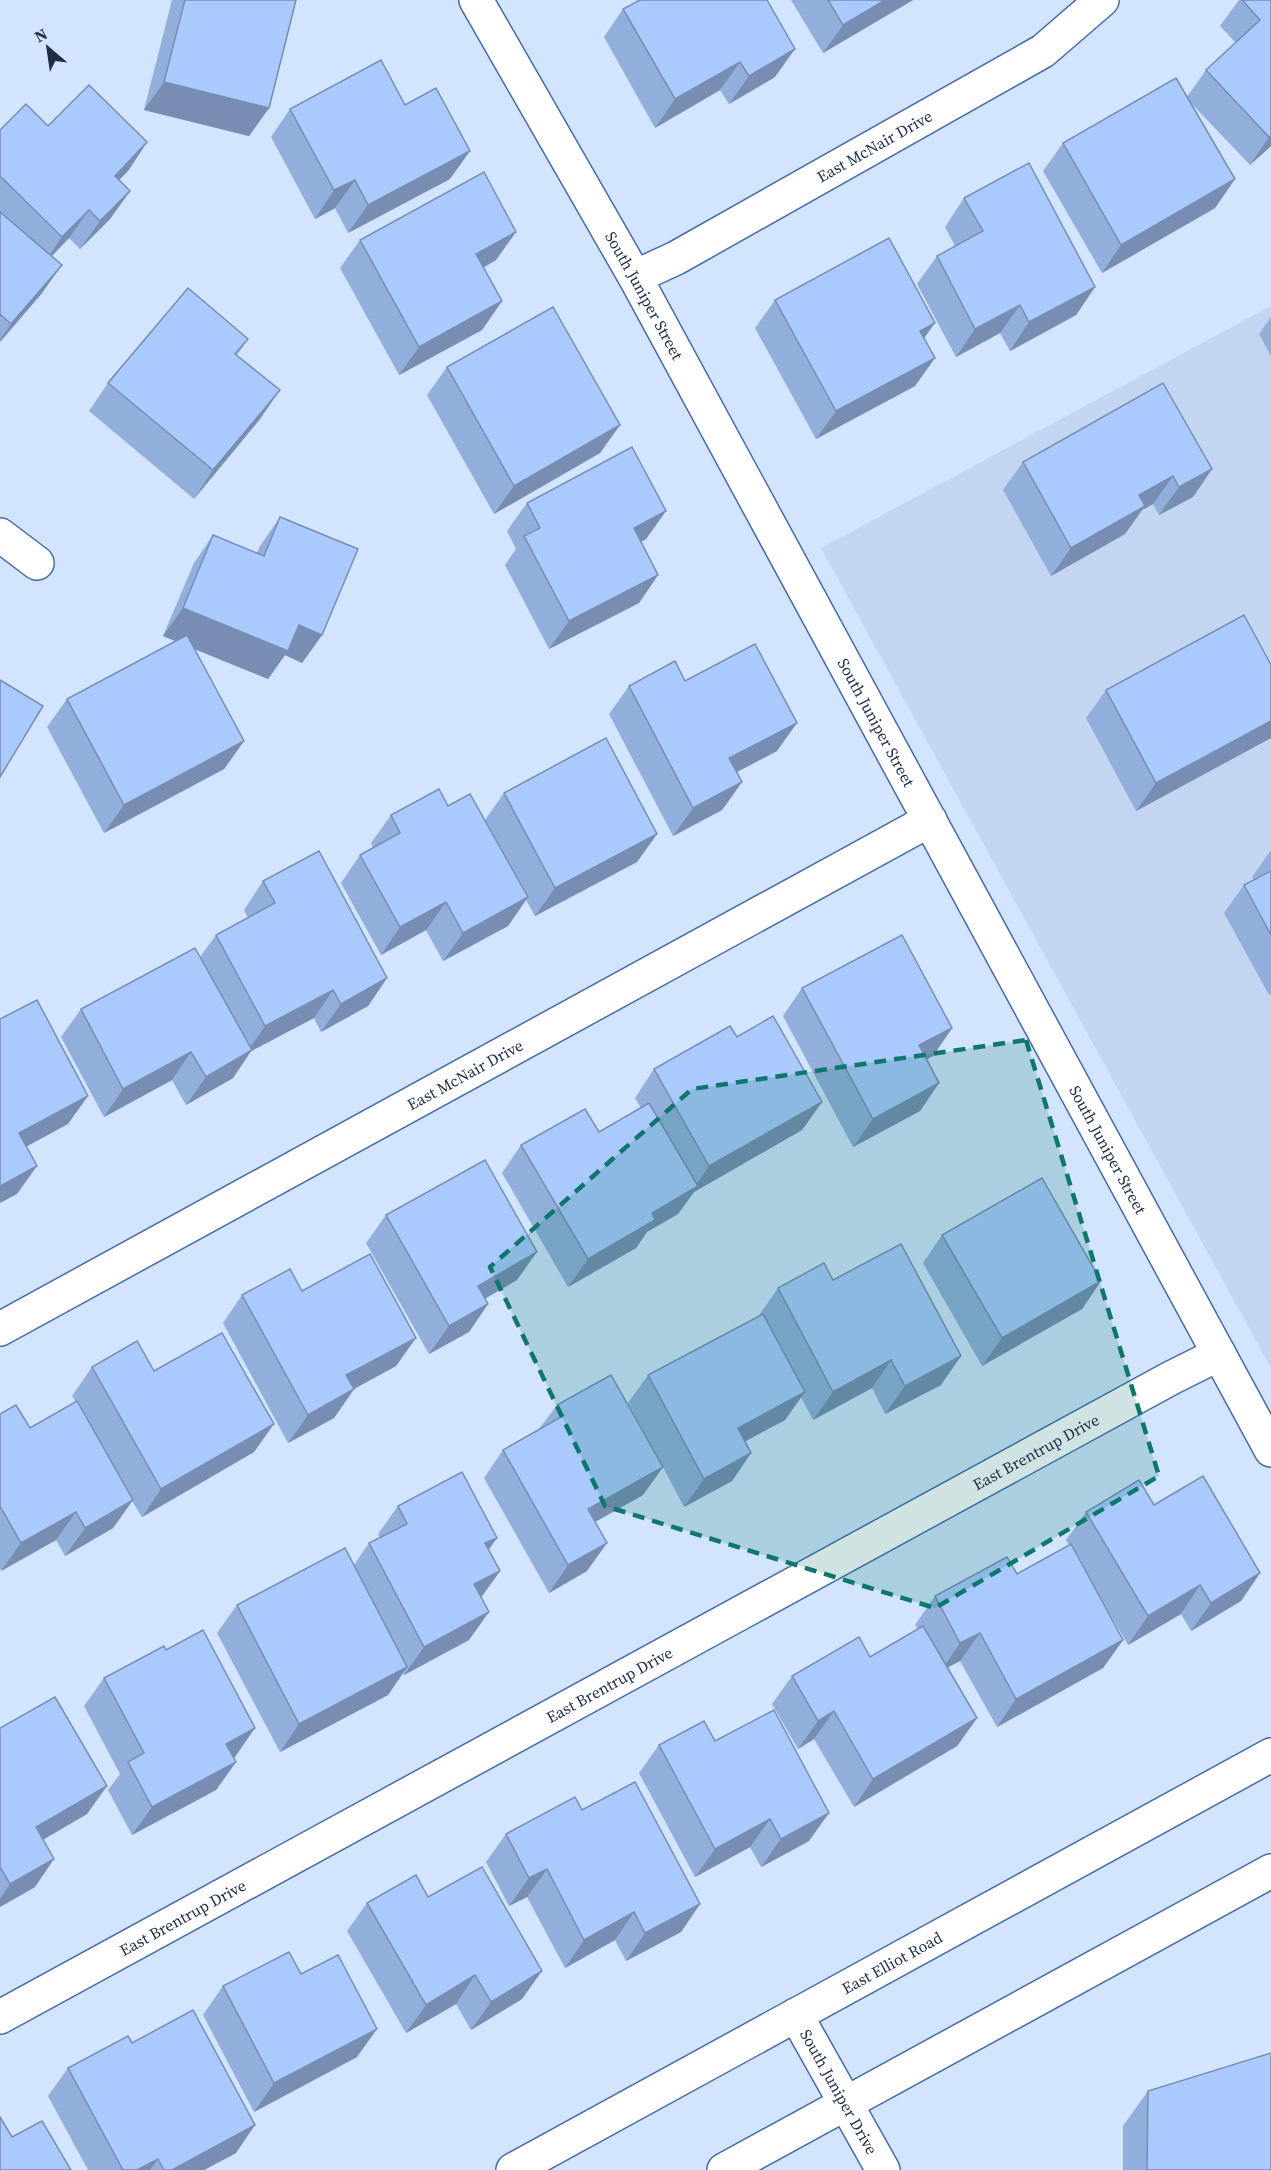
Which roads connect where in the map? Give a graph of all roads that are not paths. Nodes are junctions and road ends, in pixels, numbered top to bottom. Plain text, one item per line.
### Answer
1 (476, 0) edge
2 (1102, 0) edge
3 (635, 277) junction
4 (0, 535) edge
5 (37, 563) dead end
6 (930, 820) junction
7 (0, 1329) edge
8 (1220, 1354) junction
9 (1271, 1450) edge
10 (1271, 1755) edge
11 (1271, 1871) edge
12 (796, 2015) junction
13 (0, 2017) edge
14 (846, 2103) junction
15 (513, 2170) edge
16 (724, 2170) edge
17 (883, 2170) edge

1 - 3 street, South Juniper Street
2 - 3 street, East McNair Drive
3 - 6 street, South Juniper Street
4 - 5 street
6 - 7 street, East McNair Drive
6 - 8 street, South Juniper Street
8 - 9 street, South Juniper Street
8 - 13 street, East Brentrup Drive
10 - 12 street, East Elliot Road
11 - 14 street
12 - 14 street, South Juniper Drive
12 - 15 street, East Elliot Road
14 - 16 street
14 - 17 street, South Juniper Drive

